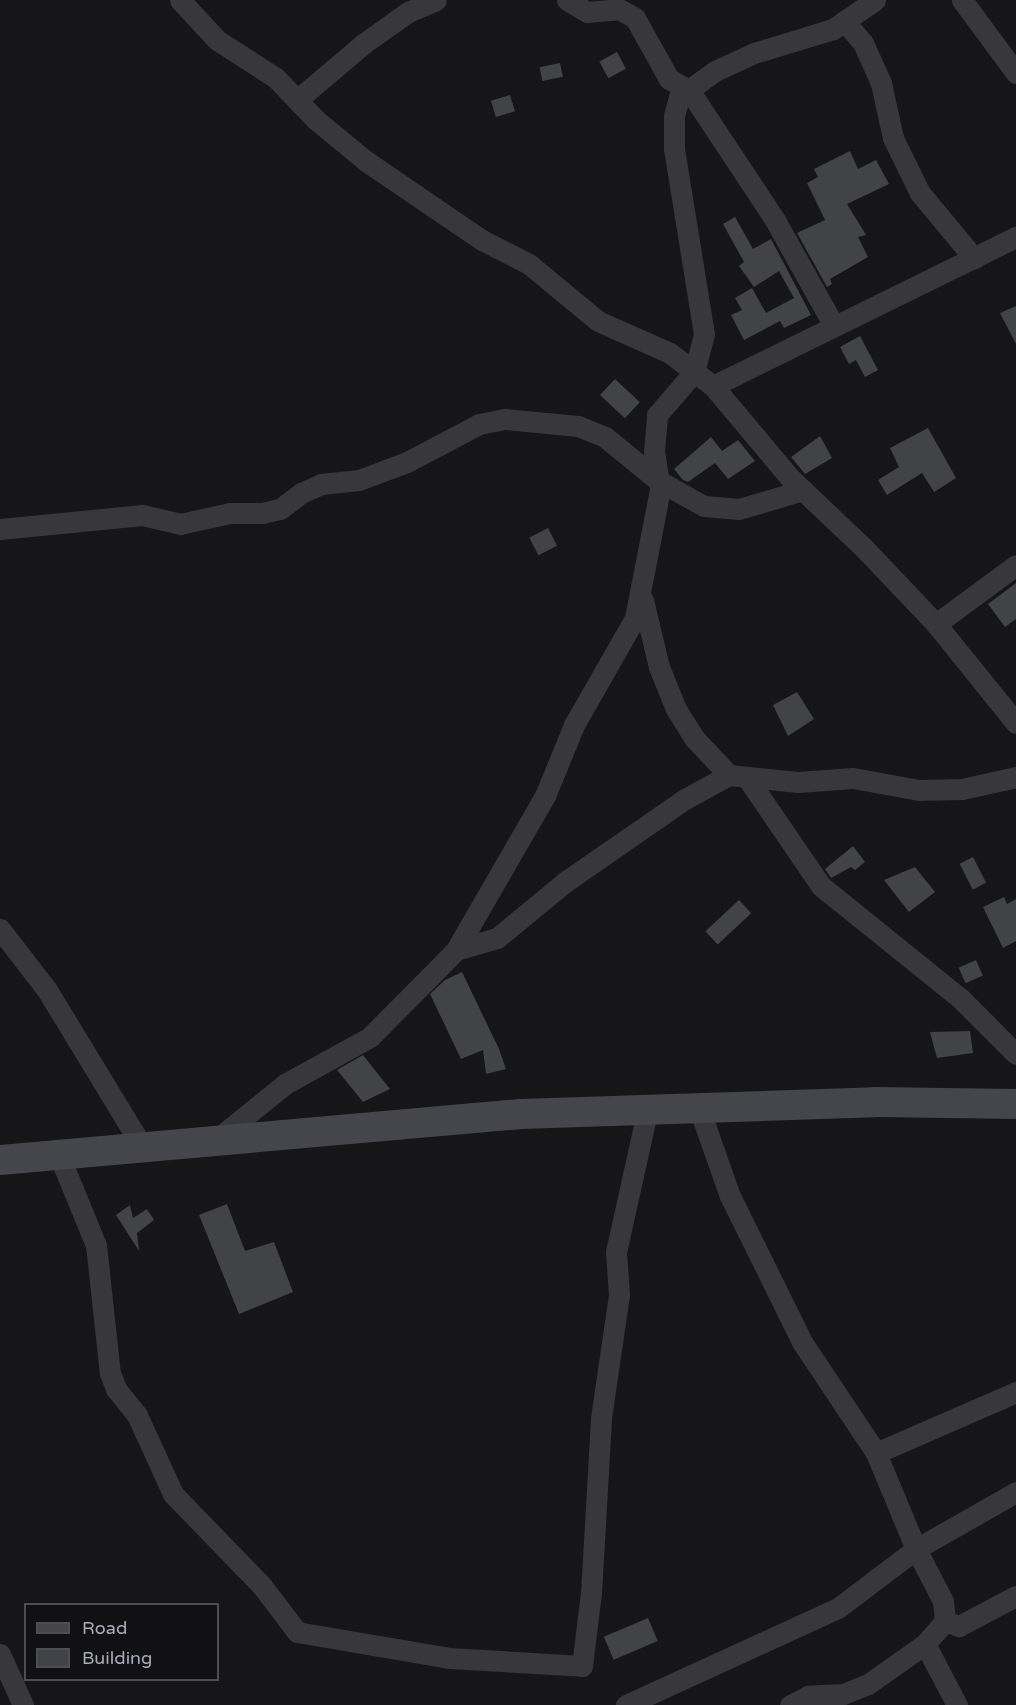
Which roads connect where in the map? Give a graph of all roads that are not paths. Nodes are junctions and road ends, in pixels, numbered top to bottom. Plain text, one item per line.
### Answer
1 (180, 0) edge
2 (436, 0) edge
3 (567, 0) edge
4 (875, 0) edge
5 (962, 0) edge
6 (844, 21) junction
7 (1016, 73) edge
8 (689, 90) junction
9 (297, 100) junction
10 (1016, 237) edge
11 (974, 258) junction
12 (834, 326) junction
13 (694, 372) junction
14 (712, 386) junction
15 (659, 481) junction
16 (802, 490) junction
17 (0, 529) edge
18 (1016, 565) edge
19 (642, 593) junction
20 (936, 624) junction
21 (1016, 723) edge
22 (738, 777) junction
23 (1016, 777) edge
24 (0, 928) edge
25 (456, 950) junction
26 (1016, 1054) edge
27 (1016, 1104) edge
28 (700, 1110) junction
29 (647, 1112) junction
30 (212, 1143) junction
31 (143, 1148) junction
32 (59, 1155) junction
33 (0, 1160) edge
34 (1016, 1392) edge
35 (876, 1453) junction
36 (1016, 1492) edge
37 (915, 1549) junction
38 (1016, 1596) edge
39 (945, 1621) junction
40 (925, 1644) junction
41 (0, 1654) edge
42 (23, 1705) edge
43 (626, 1705) edge
44 (790, 1705) edge
45 (957, 1705) edge

1 - 9 street
2 - 9 street
3 - 8 street
4 - 6 street
5 - 7 street
6 - 8 street
6 - 11 street
8 - 12 street
8 - 13 street
9 - 13 street
10 - 11 street
11 - 12 street
12 - 14 street
13 - 14 street
13 - 15 street
14 - 16 street
15 - 16 street
15 - 17 street
15 - 19 street
16 - 20 street
18 - 20 street
19 - 22 street
19 - 25 street
20 - 21 street
22 - 23 street
22 - 25 street
22 - 26 street
24 - 31 street
25 - 30 street
27 - 28 street
28 - 29 street
28 - 35 street
29 - 30 street
29 - 32 street
30 - 31 street
31 - 32 street
32 - 33 street
34 - 35 street
35 - 37 street
36 - 37 street
37 - 39 street
37 - 43 street
38 - 39 street
39 - 40 street
40 - 44 street
40 - 45 street
41 - 42 street

